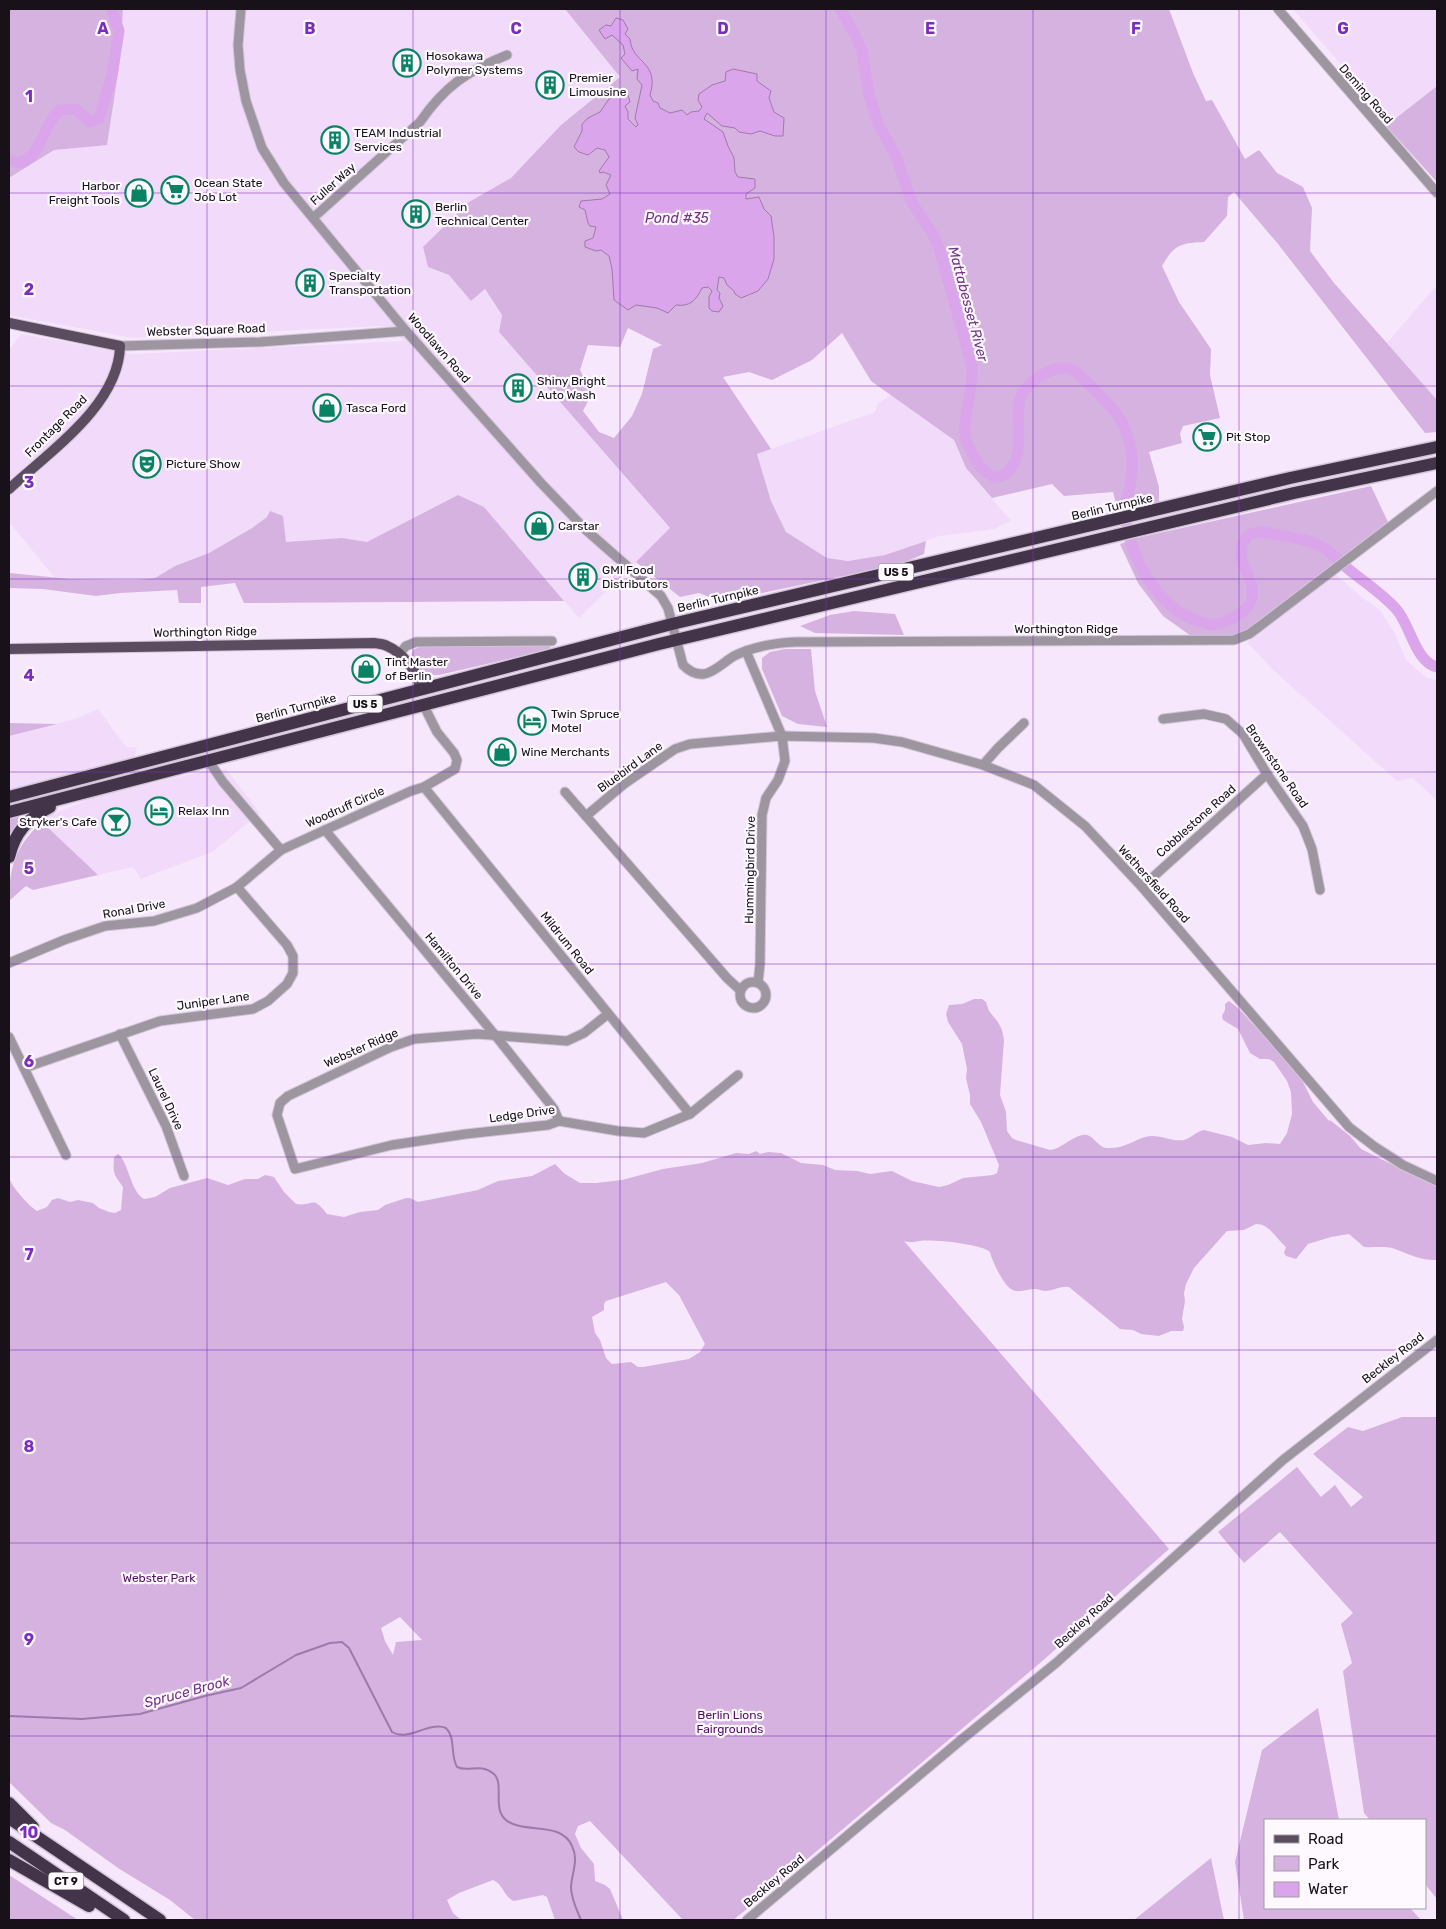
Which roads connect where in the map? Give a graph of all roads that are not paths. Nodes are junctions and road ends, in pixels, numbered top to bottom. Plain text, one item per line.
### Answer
1 (240, 9) edge
2 (1278, 9) edge
3 (506, 55) dead end
4 (1437, 194) edge
5 (312, 218) junction
6 (9, 323) edge
7 (406, 331) junction
8 (120, 346) junction
9 (1437, 447) edge
10 (1437, 463) edge
11 (9, 489) edge
12 (1437, 491) edge
13 (672, 624) junction
14 (676, 639) junction
15 (552, 642) dead end
16 (9, 649) edge
17 (746, 651) junction
18 (399, 654) junction
19 (418, 690) junction
20 (423, 704) junction
21 (1164, 720) dead end
22 (1024, 723) dead end
23 (782, 736) junction
24 (208, 760) junction
25 (983, 765) junction
26 (1267, 774) junction
27 (424, 787) junction
28 (565, 792) dead end
29 (9, 797) edge
30 (62, 798) junction
31 (9, 812) edge
32 (586, 816) junction
33 (325, 830) junction
34 (281, 850) junction
35 (9, 857) edge
36 (238, 887) junction
37 (1142, 887) junction
38 (1320, 890) dead end
39 (9, 963) edge
40 (758, 983) junction
41 (740, 990) junction
42 (608, 1014) junction
43 (120, 1034) junction
44 (496, 1035) junction
45 (9, 1037) edge
46 (24, 1068) junction
47 (738, 1075) dead end
48 (690, 1114) junction
49 (559, 1121) junction
50 (66, 1155) dead end
51 (295, 1168) joint
52 (184, 1176) dead end
53 (1437, 1181) edge
54 (1437, 1340) edge
55 (9, 1803) edge
56 (9, 1818) edge
57 (9, 1842) edge
58 (56, 1850) junction
59 (9, 1860) edge
60 (112, 1920) edge
61 (124, 1920) edge
62 (160, 1920) edge
63 (747, 1920) edge

1 - 5 street, Woodlawn Road
2 - 4 street, Deming Road
3 - 5 street, Fuller Way
5 - 7 street, Woodlawn Road
6 - 8 main road, Webster Square Road
7 - 8 street, Webster Square Road
7 - 13 street, Woodlawn Road
8 - 11 main road, Frontage Road
9 - 13 highway, Berlin Turnpike / US 5
10 - 14 highway, US 5
12 - 17 street, Worthington Ridge
13 - 14 street, Woodlawn Road
13 - 19 highway, Berlin Turnpike / US 5
14 - 17 street, Worthington Ridge
14 - 20 highway, US 5
15 - 18 street
16 - 18 main road, Worthington Ridge
17 - 23 street, Hummingbird Drive
18 - 19 main road, Worthington Ridge
19 - 20 main road, Worthington Ridge
19 - 29 highway, Berlin Turnpike / US 5
20 - 24 highway, US 5
20 - 27 street, Woodruff Circle
21 - 26 street, Brownstone Road
22 - 25 street
23 - 25 street, Wethersfield Road
23 - 32 street, Bluebird Lane
23 - 40 street, Hummingbird Drive
24 - 30 highway, US 5
24 - 34 street
25 - 37 street, Wethersfield Road
26 - 37 street, Cobblestone Road
26 - 38 street, Brownstone Road
27 - 33 street, Woodruff Circle
27 - 42 street, Mildrum Road
28 - 32 street, Hummingbird Drive
30 - 31 highway, US 5
30 - 35 highway
32 - 41 street, Hummingbird Drive
33 - 34 street, Woodruff Circle
33 - 44 street, Hamilton Drive
34 - 36 street, Ronal Drive
36 - 39 street, Ronal Drive
36 - 43 street, Juniper Lane
37 - 53 street, Wethersfield Road
40 - 41 street
40 - 41 street, Hummingbird Drive
42 - 44 street, Webster Ridge
42 - 48 street, Mildrum Road
43 - 46 street, Juniper Lane
43 - 52 street, Laurel Drive
44 - 49 street, Hamilton Drive
44 - 51 street, Webster Ridge
45 - 46 street
46 - 50 street
47 - 48 street, Ledge Drive
48 - 49 street, Ledge Drive
49 - 51 street, Ledge Drive
54 - 63 street, Beckley Road
55 - 58 highway
56 - 58 highway, CT 9
57 - 61 highway, CT 9
58 - 62 highway, CT 9
59 - 60 highway

